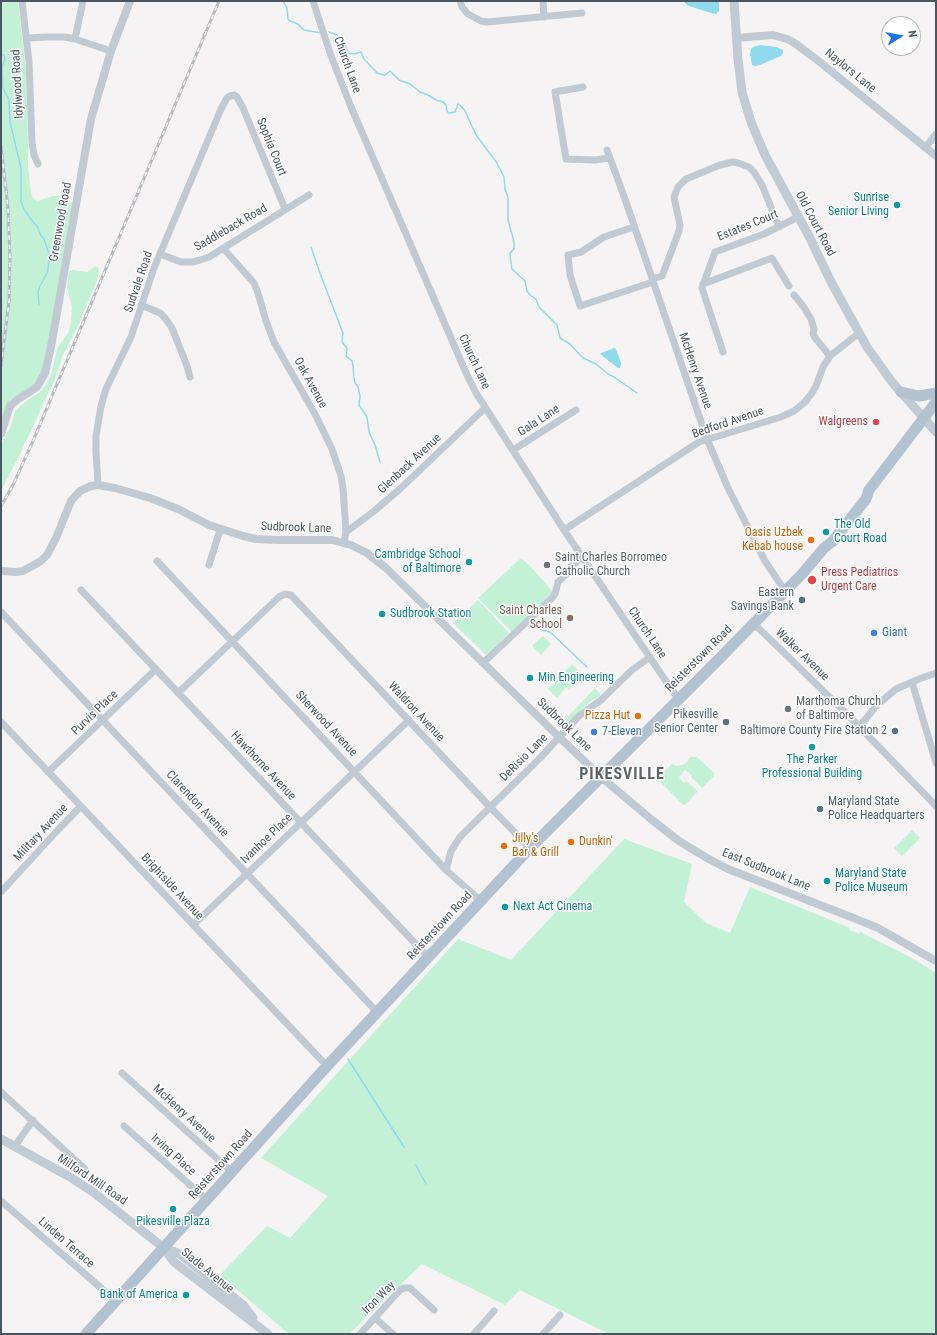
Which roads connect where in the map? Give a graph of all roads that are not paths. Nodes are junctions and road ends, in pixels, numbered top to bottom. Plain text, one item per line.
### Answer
1 (22, 1) edge
2 (83, 1) edge
3 (130, 1) edge
4 (313, 1) edge
5 (320, 1) edge
6 (460, 1) edge
7 (543, 1) edge
8 (734, 1) edge
9 (315, 9) junction
10 (582, 13) dead end
11 (544, 17) junction
12 (27, 38) junction
13 (736, 38) junction
14 (75, 39) junction
15 (111, 50) junction
16 (583, 87) dead end
17 (234, 96) joint
18 (936, 134) edge
19 (925, 148) junction
20 (606, 150) dead end
21 (936, 156) edge
22 (609, 158) junction
23 (38, 164) dead end
24 (309, 195) dead end
25 (284, 210) junction
26 (798, 217) junction
27 (634, 227) junction
28 (779, 227) junction
29 (223, 248) junction
30 (160, 254) junction
31 (652, 280) junction
32 (703, 284) junction
33 (789, 286) dead end
34 (794, 295) dead end
35 (141, 305) junction
36 (860, 333) junction
37 (723, 352) dead end
38 (830, 356) junction
39 (190, 377) dead end
40 (901, 392) junction
41 (936, 393) edge
42 (936, 402) edge
43 (485, 408) junction
44 (576, 410) dead end
45 (924, 418) junction
46 (936, 432) edge
47 (1, 434) edge
48 (707, 439) junction
49 (513, 450) junction
50 (98, 485) junction
51 (220, 530) junction
52 (564, 530) junction
53 (346, 532) junction
54 (344, 542) junction
55 (582, 557) junction
56 (157, 561) dead end
57 (209, 565) dead end
58 (1, 571) edge
59 (81, 590) dead end
60 (785, 591) junction
61 (1, 612) edge
62 (753, 624) junction
63 (232, 641) junction
64 (650, 656) junction
65 (483, 663) junction
66 (156, 669) junction
67 (936, 673) edge
68 (912, 682) junction
69 (178, 692) junction
70 (678, 699) junction
71 (103, 720) junction
72 (409, 720) junction
73 (1, 722) edge
74 (859, 727) junction
75 (559, 737) junction
76 (936, 763) edge
77 (355, 771) junction
78 (48, 772) junction
79 (601, 777) junction
80 (81, 806) junction
81 (936, 806) edge
82 (490, 807) junction
83 (300, 822) junction
84 (530, 848) junction
85 (446, 870) junction
86 (247, 873) junction
87 (1, 892) edge
88 (481, 901) junction
89 (193, 925) junction
90 (428, 957) junction
91 (936, 961) edge
92 (378, 1012) junction
93 (327, 1066) junction
94 (122, 1073) dead end
95 (1, 1092) edge
96 (33, 1120) junction
97 (124, 1126) dead end
98 (1, 1138) edge
99 (15, 1146) junction
100 (85, 1169) dead end
101 (232, 1172) junction
102 (207, 1200) junction
103 (1, 1201) edge
104 (164, 1248) junction
105 (116, 1301) junction
106 (434, 1310) dead end
107 (494, 1311) dead end
108 (560, 1315) dead end
109 (374, 1318) junction
110 (86, 1334) edge
111 (268, 1334) edge
112 (360, 1334) edge
113 (392, 1334) edge
114 (474, 1334) edge
115 (543, 1334) edge

1 - 12 street, Idylwood Road
2 - 14 street
3 - 15 street, Greenwood Road
4 - 9 street, Church Lane
5 - 9 street
6 - 11 street
7 - 11 street
8 - 13 main road, Old Court Road
9 - 43 street, Church Lane
10 - 11 street
12 - 14 street
12 - 23 street, Idylwood Road
13 - 19 street, Naylors Lane
13 - 26 main road, Old Court Road
14 - 15 street
15 - 47 street, Greenwood Road
16 - 22 street
17 - 25 street, Sophia Court
17 - 30 street, Sudvale Road
18 - 19 street
19 - 21 street, Naylors Lane
20 - 22 street, McHenry Avenue
22 - 27 street, McHenry Avenue
24 - 25 street, Saddleback Road
25 - 29 street, Saddleback Road
26 - 28 street, Estates Court
26 - 36 main road, Old Court Road
27 - 31 street, McHenry Avenue
27 - 31 street
28 - 31 street
28 - 32 street, Estates Court
29 - 30 street, Saddleback Road
29 - 53 street, Oak Avenue
30 - 35 street, Sudvale Road
31 - 48 street, McHenry Avenue
32 - 33 street
32 - 37 street
34 - 38 street
35 - 39 street
35 - 50 street, Sudvale Road
36 - 38 street, Bedford Avenue
36 - 40 main road, Old Court Road
38 - 48 street, Bedford Avenue
40 - 41 main road
40 - 45 main road, Old Court Road
42 - 45 main road, Reisterstown Road
43 - 49 street, Church Lane
43 - 53 street, Glenback Avenue
44 - 49 street, Gala Lane
45 - 46 main road, Old Court Road
45 - 60 main road, Reisterstown Road
48 - 52 street, Bedford Avenue
48 - 60 street, McHenry Avenue
49 - 52 street, Church Lane
50 - 51 street, Sudbrook Lane
50 - 58 street
51 - 54 street, Sudbrook Lane
51 - 57 street
52 - 55 street, Church Lane
53 - 54 street, Oak Avenue
54 - 65 street, Sudbrook Lane
55 - 64 street, Church Lane
55 - 65 street
56 - 63 street, Sherwood Avenue
59 - 66 street, Hawthorne Avenue
60 - 62 main road, Reisterstown Road
61 - 71 street, Clarendon Avenue
62 - 70 main road, Reisterstown Road
62 - 74 street, Walker Avenue
63 - 69 street
63 - 72 street, Waldron Avenue
63 - 77 street, Sherwood Avenue
64 - 70 street, Church Lane
64 - 75 street, DeRisio Lane
65 - 75 street, Sudbrook Lane
66 - 69 street, Hawthorne Avenue
66 - 71 street, Purvis Place
67 - 68 street
68 - 74 street
68 - 76 street
69 - 83 street, Hawthorne Avenue
70 - 79 main road, Reisterstown Road
71 - 78 street, Purvis Place
71 - 86 street, Clarendon Avenue
72 - 77 street, Ivanhoe Place
72 - 82 street, Waldron Avenue
73 - 78 street, Brightside Avenue
74 - 81 street, Walker Avenue
75 - 79 street, Sudbrook Lane
75 - 82 street, DeRisio Lane
77 - 83 street, Ivanhoe Place
77 - 85 street, Sherwood Avenue
78 - 80 street, Brightside Avenue
79 - 84 main road, Reisterstown Road
79 - 91 street, East Sudbrook Lane
80 - 87 street, Military Avenue
80 - 89 street, Brightside Avenue
82 - 84 street, Waldron Avenue
82 - 85 street, DeRisio Lane
83 - 86 street, Ivanhoe Place
83 - 90 street, Hawthorne Avenue
84 - 88 main road, Reisterstown Road
85 - 88 street, Sherwood Avenue
86 - 89 street, Ivanhoe Place
86 - 92 street, Clarendon Avenue
88 - 90 main road, Reisterstown Road
89 - 93 street, Brightside Avenue
90 - 92 main road, Reisterstown Road
92 - 93 main road, Reisterstown Road
93 - 101 main road, Reisterstown Road
94 - 101 street, McHenry Avenue
95 - 96 street
96 - 99 street
96 - 100 street
97 - 102 street, Irving Place
98 - 99 main road, Milford Mill Road
99 - 104 main road, Milford Mill Road
101 - 102 main road, Reisterstown Road
102 - 104 main road, Reisterstown Road
103 - 105 street, Linden Terrace
104 - 105 main road, Reisterstown Road
104 - 111 main road, Slade Avenue
105 - 110 main road, Reisterstown Road
106 - 109 street, Iron Way
107 - 114 street
108 - 115 street
109 - 112 street, Iron Way
109 - 113 street

